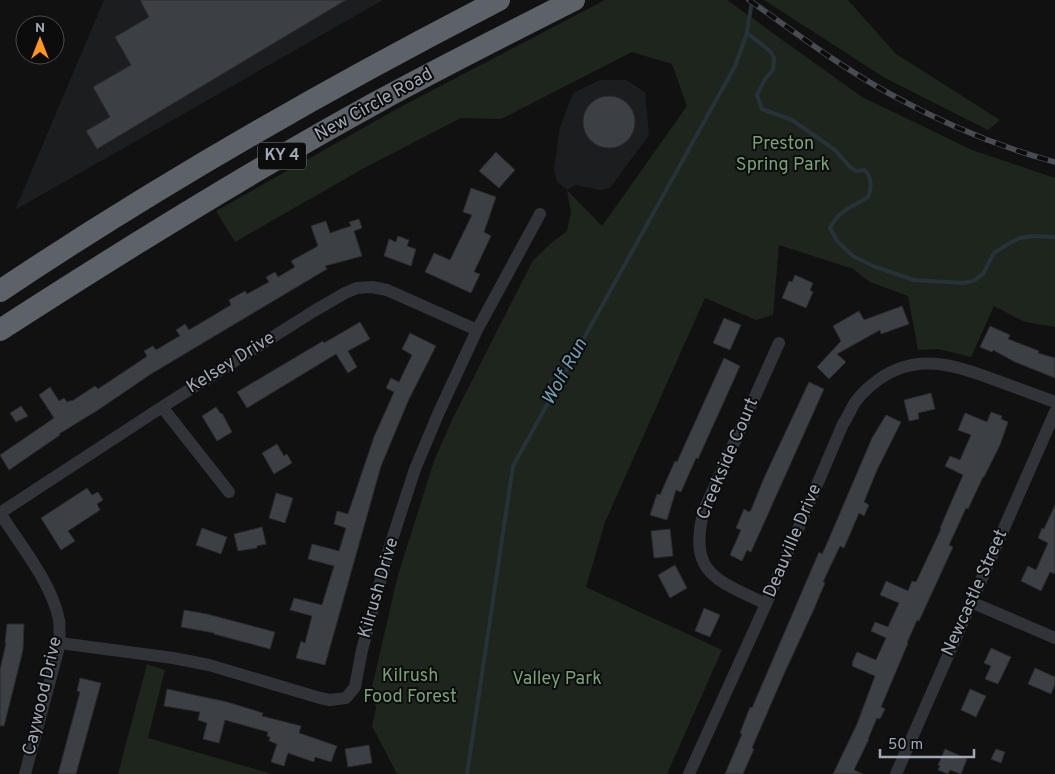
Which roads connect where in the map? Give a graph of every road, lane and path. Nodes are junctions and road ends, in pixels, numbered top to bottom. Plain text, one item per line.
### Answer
1 (499, 0) edge
2 (574, 0) edge
3 (540, 214) dead end
4 (0, 291) edge
5 (0, 330) edge
6 (477, 330) junction
7 (779, 343) dead end
8 (1055, 402) edge
9 (162, 407) junction
10 (1055, 412) edge
11 (230, 492) dead end
12 (0, 513) edge
13 (971, 602) junction
14 (766, 604) junction
15 (1055, 638) edge
16 (60, 643) junction
17 (24, 774) edge
18 (689, 774) edge
19 (896, 774) edge

1 - 4 highway, New Circle Road / KY 4
2 - 5 highway, New Circle Road / KY 4
3 - 6 street, Kilrush Drive
6 - 9 street, Kelsey Drive
6 - 16 street, Kilrush Drive
7 - 14 street, Creekside Court
8 - 14 street, Deauville Drive
9 - 11 street
9 - 12 street, Kelsey Drive
10 - 13 street, Newcastle Street
12 - 16 street, Caywood Drive
13 - 15 street
13 - 19 street, Newcastle Street
14 - 18 street, Deauville Drive
16 - 17 street, Caywood Drive

